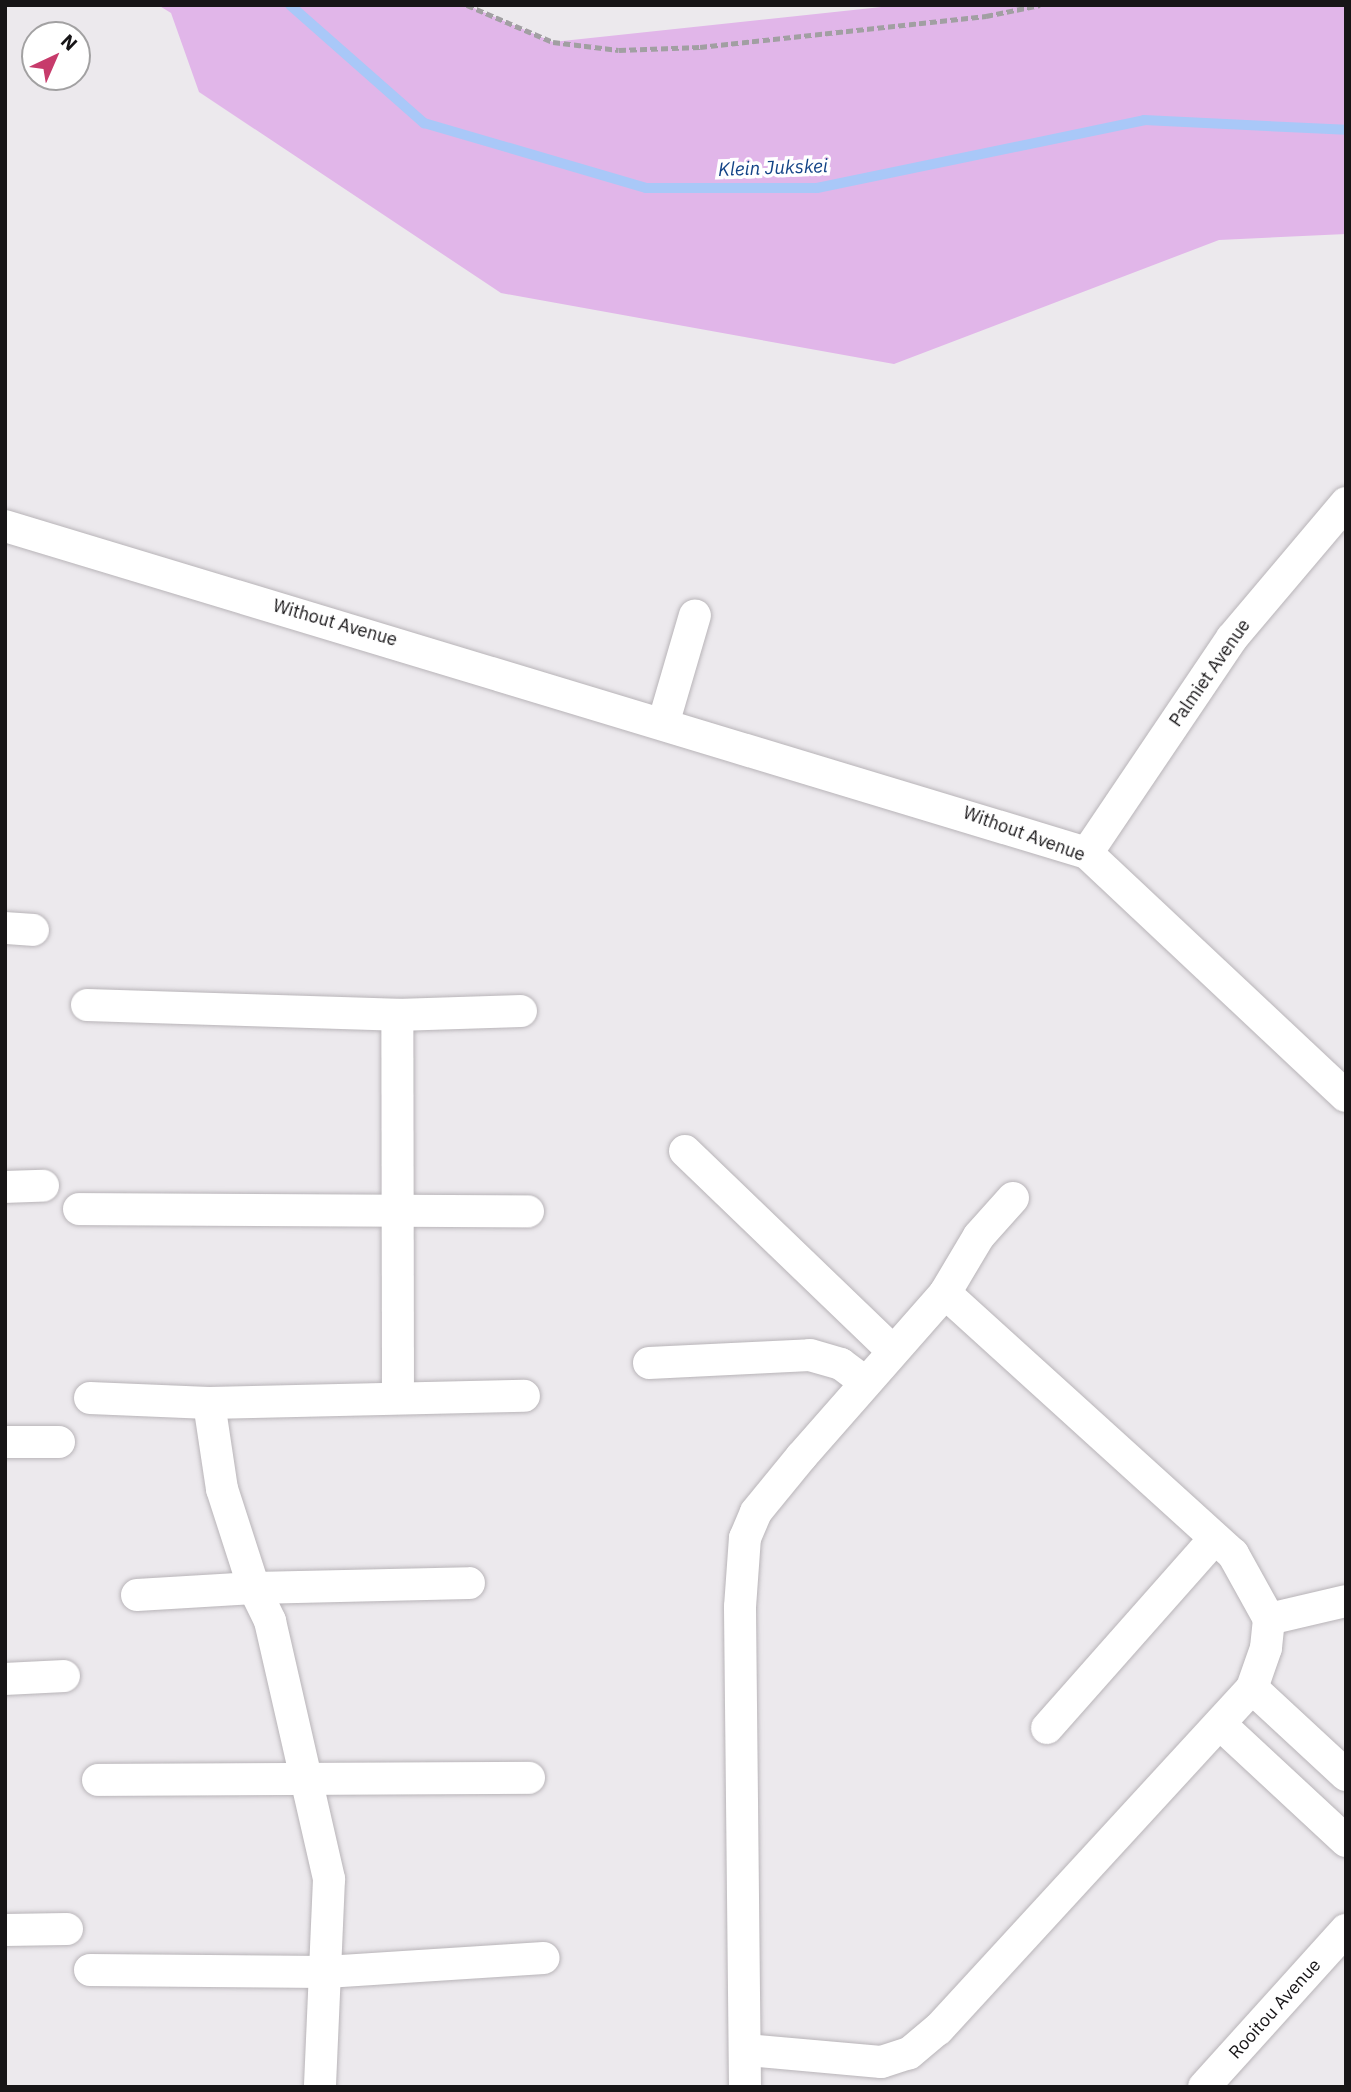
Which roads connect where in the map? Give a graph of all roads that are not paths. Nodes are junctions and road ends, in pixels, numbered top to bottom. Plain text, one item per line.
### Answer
1 (1346, 503) edge
2 (5, 526) edge
3 (695, 615) dead end
4 (664, 721) junction
5 (1087, 853) junction
6 (87, 1004) dead end
7 (521, 1012) dead end
8 (397, 1015) junction
9 (1346, 1096) edge
10 (685, 1151) dead end
11 (43, 1186) dead end
12 (5, 1187) edge
13 (1013, 1198) dead end
14 (79, 1209) dead end
15 (528, 1211) dead end
16 (398, 1214) junction
17 (945, 1293) junction
18 (892, 1350) junction
19 (649, 1363) dead end
20 (865, 1382) junction
21 (524, 1396) dead end
22 (398, 1397) junction
23 (90, 1398) dead end
24 (209, 1403) junction
25 (5, 1442) edge
26 (59, 1442) dead end
27 (1214, 1539) junction
28 (470, 1583) dead end
29 (254, 1588) junction
30 (137, 1595) dead end
31 (1346, 1601) edge
32 (1269, 1619) junction
33 (64, 1676) dead end
34 (5, 1678) edge
35 (1252, 1688) junction
36 (1220, 1724) junction
37 (1047, 1728) dead end
38 (1346, 1775) edge
39 (303, 1777) junction
40 (529, 1778) dead end
41 (99, 1780) dead end
42 (1346, 1841) edge
43 (5, 1930) edge
44 (67, 1930) dead end
45 (1346, 1930) edge
46 (544, 1958) dead end
47 (90, 1970) dead end
48 (326, 1972) junction
49 (746, 2050) junction
50 (320, 2087) edge
51 (745, 2087) edge
52 (1204, 2087) edge

1 - 5 street, Palmiet Avenue
2 - 4 street, Without Avenue
3 - 4 street
4 - 5 street, Without Avenue
5 - 9 street, Without Avenue
6 - 8 street
7 - 8 street
8 - 16 street
10 - 18 street
11 - 12 street
13 - 17 street
14 - 16 street
15 - 16 street
16 - 22 street
17 - 18 street
17 - 27 street
18 - 20 street
19 - 20 street
20 - 49 street
21 - 22 street
22 - 24 street
23 - 24 street
24 - 29 street
25 - 26 street
27 - 32 street
27 - 37 street
28 - 29 street
29 - 30 street
29 - 39 street
31 - 32 street
32 - 35 street
33 - 34 street
35 - 36 street
35 - 38 street
36 - 42 street
36 - 49 street
39 - 40 street
39 - 41 street
39 - 48 street
43 - 44 street
45 - 52 street, Rooitou Avenue
46 - 48 street
47 - 48 street
48 - 50 street
49 - 51 street

